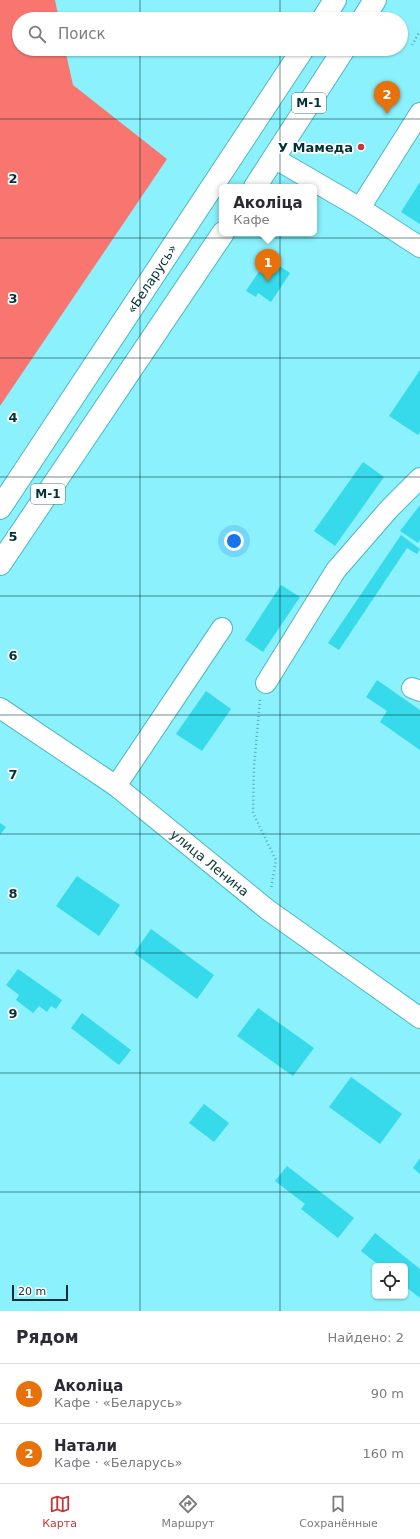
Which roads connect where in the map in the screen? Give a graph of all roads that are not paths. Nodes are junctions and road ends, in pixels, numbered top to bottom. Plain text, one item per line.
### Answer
1 (335, 0) edge
2 (375, 0) edge
3 (327, 12) edge
4 (367, 12) edge
5 (298, 56) edge
6 (340, 56) edge
7 (420, 114) edge
8 (274, 158) junction
9 (256, 184) edge
10 (360, 208) junction
11 (222, 236) edge
12 (420, 247) edge
13 (420, 478) edge
14 (0, 508) edge
15 (0, 564) edge
16 (222, 628) dead end
17 (266, 683) road end
18 (0, 708) edge
19 (116, 786) junction
20 (420, 1018) edge

1 - 3 highway
2 - 4 highway
5 - 14 highway, «Беларусь» / М-1
6 - 8 highway, М-1
7 - 10 street
8 - 9 highway, М-1
8 - 10 street
10 - 12 street
11 - 15 highway, М-1
13 - 17 street
16 - 19 street
18 - 19 street, улица Ленина
19 - 20 street, улица Ленина

